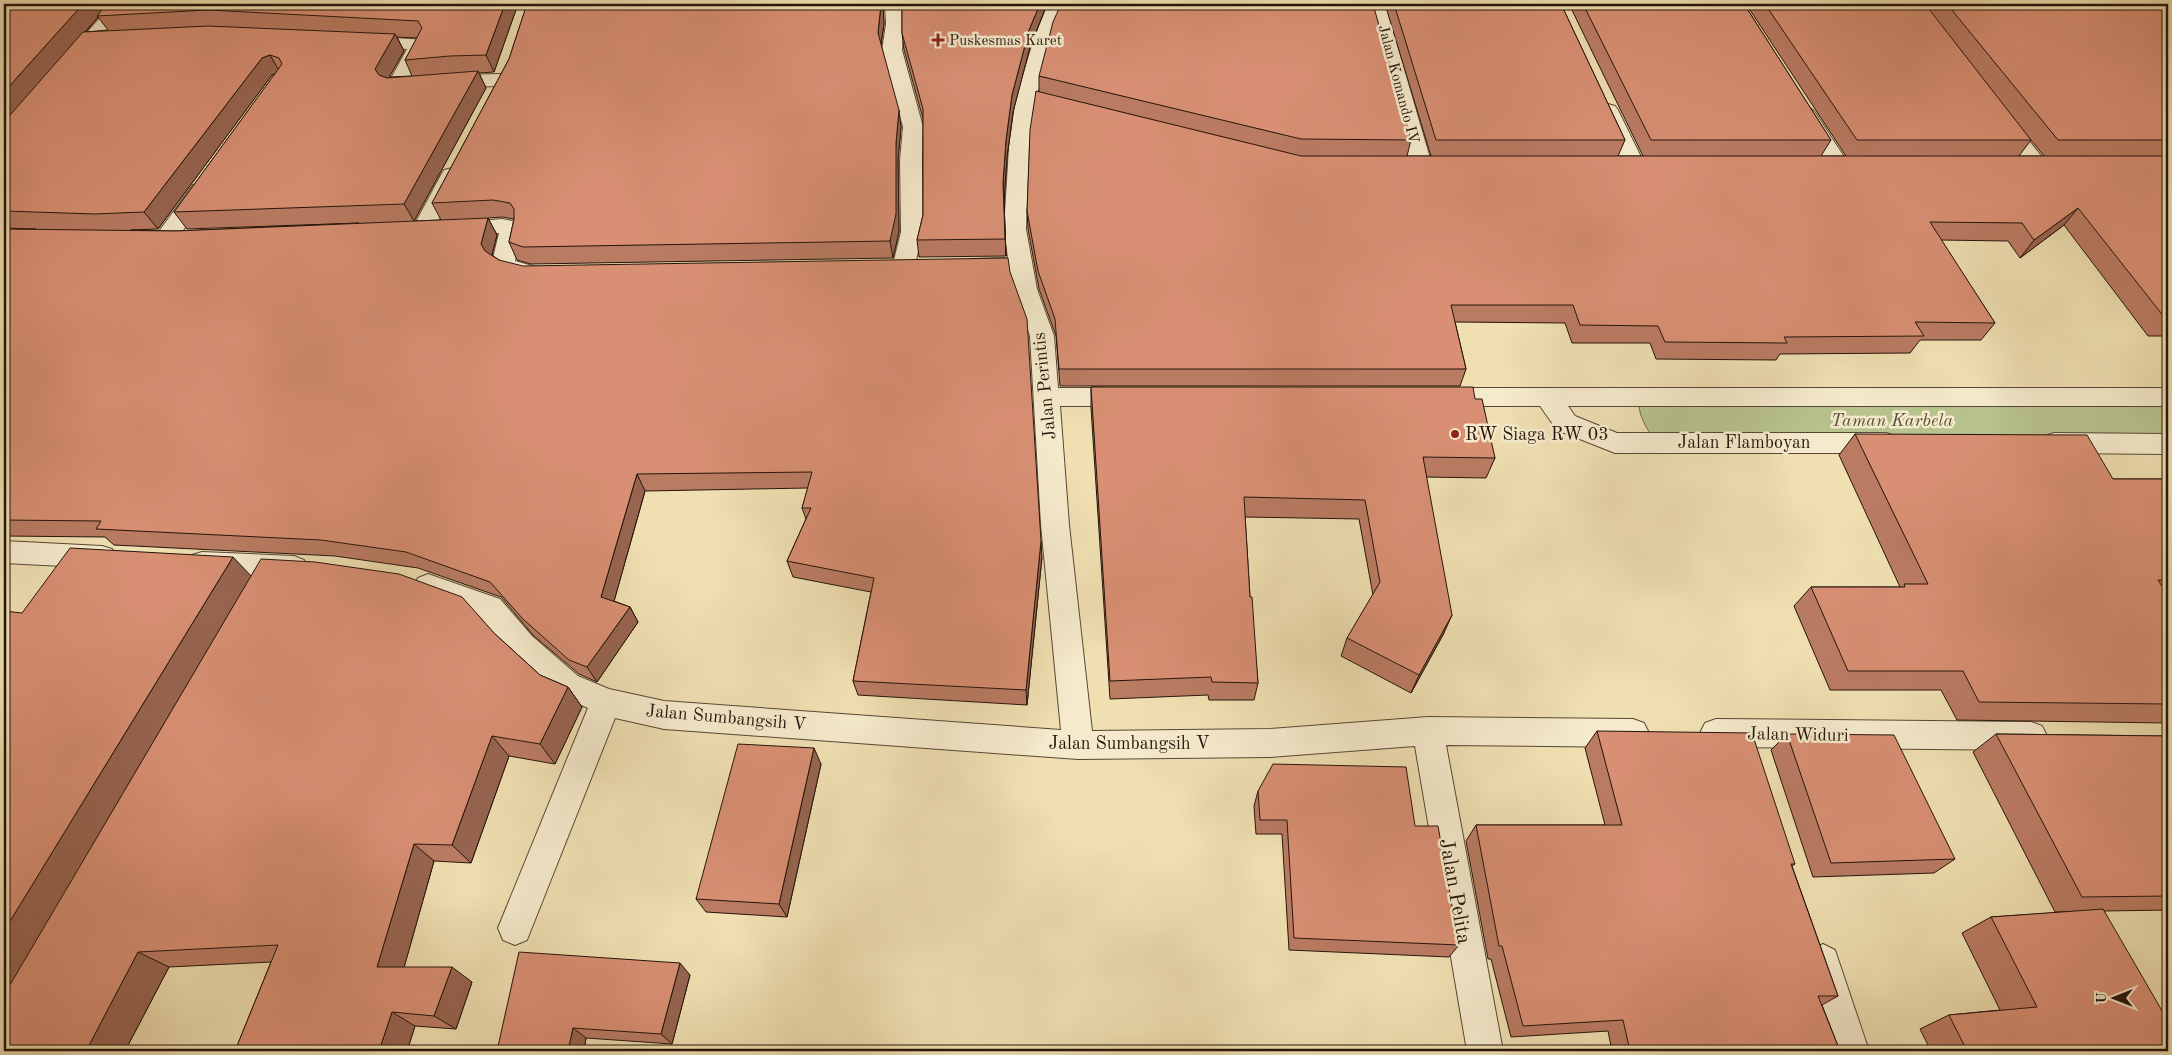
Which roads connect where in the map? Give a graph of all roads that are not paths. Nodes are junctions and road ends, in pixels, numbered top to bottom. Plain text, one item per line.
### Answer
1 (122, 4) edge
2 (894, 4) edge
3 (1057, 4) edge
4 (1376, 4) edge
5 (119, 40) edge
6 (342, 40) edge
7 (89, 42) junction
8 (64, 70) edge
9 (501, 81) edge
10 (1600, 94) edge
11 (1795, 97) edge
12 (1026, 98) junction
13 (1991, 104) edge
14 (1092, 114) edge
15 (462, 156) edge
16 (1421, 165) edge
17 (1634, 165) edge
18 (1839, 166) edge
19 (2037, 166) edge
20 (212, 176) edge
21 (194, 238) edge
22 (1021, 266) junction
23 (955, 267) edge
24 (927, 268) edge
25 (560, 274) edge
26 (1047, 396) junction
27 (1156, 396) edge
28 (1413, 396) edge
29 (1547, 396) junction
30 (2168, 397) edge
31 (1912, 443) edge
32 (2030, 443) edge
33 (2168, 444) edge
34 (4, 552) edge
35 (130, 558) edge
36 (179, 561) edge
37 (325, 570) edge
38 (399, 579) edge
39 (606, 702) junction
40 (1428, 731) junction
41 (2058, 737) edge
42 (1078, 745) junction
43 (515, 928) dead end
44 (1815, 938) edge
45 (1485, 1051) edge
46 (1851, 1051) edge

1 - 7 street
2 - 24 street
3 - 12 street, Jalan Perintis
4 - 16 street, Jalan Komando IV
5 - 7 street
6 - 9 street
7 - 8 street
10 - 17 street
11 - 18 street
12 - 14 street
12 - 22 street, Jalan Perintis
13 - 19 street
15 - 25 street
20 - 21 street
22 - 23 street
22 - 26 street, Jalan Perintis
26 - 27 street
26 - 42 street, Jalan Perintis
28 - 29 street
29 - 30 street
29 - 31 street, Jalan Flamboyan
32 - 33 street
34 - 35 street
36 - 37 street
38 - 39 street, Jalan Sumbangsih V
39 - 42 street, Jalan Sumbangsih V
39 - 43 street
40 - 41 street, Jalan Widuri
40 - 42 street, Jalan Sumbangsih V
40 - 45 street, Jalan Pelita
44 - 46 street

